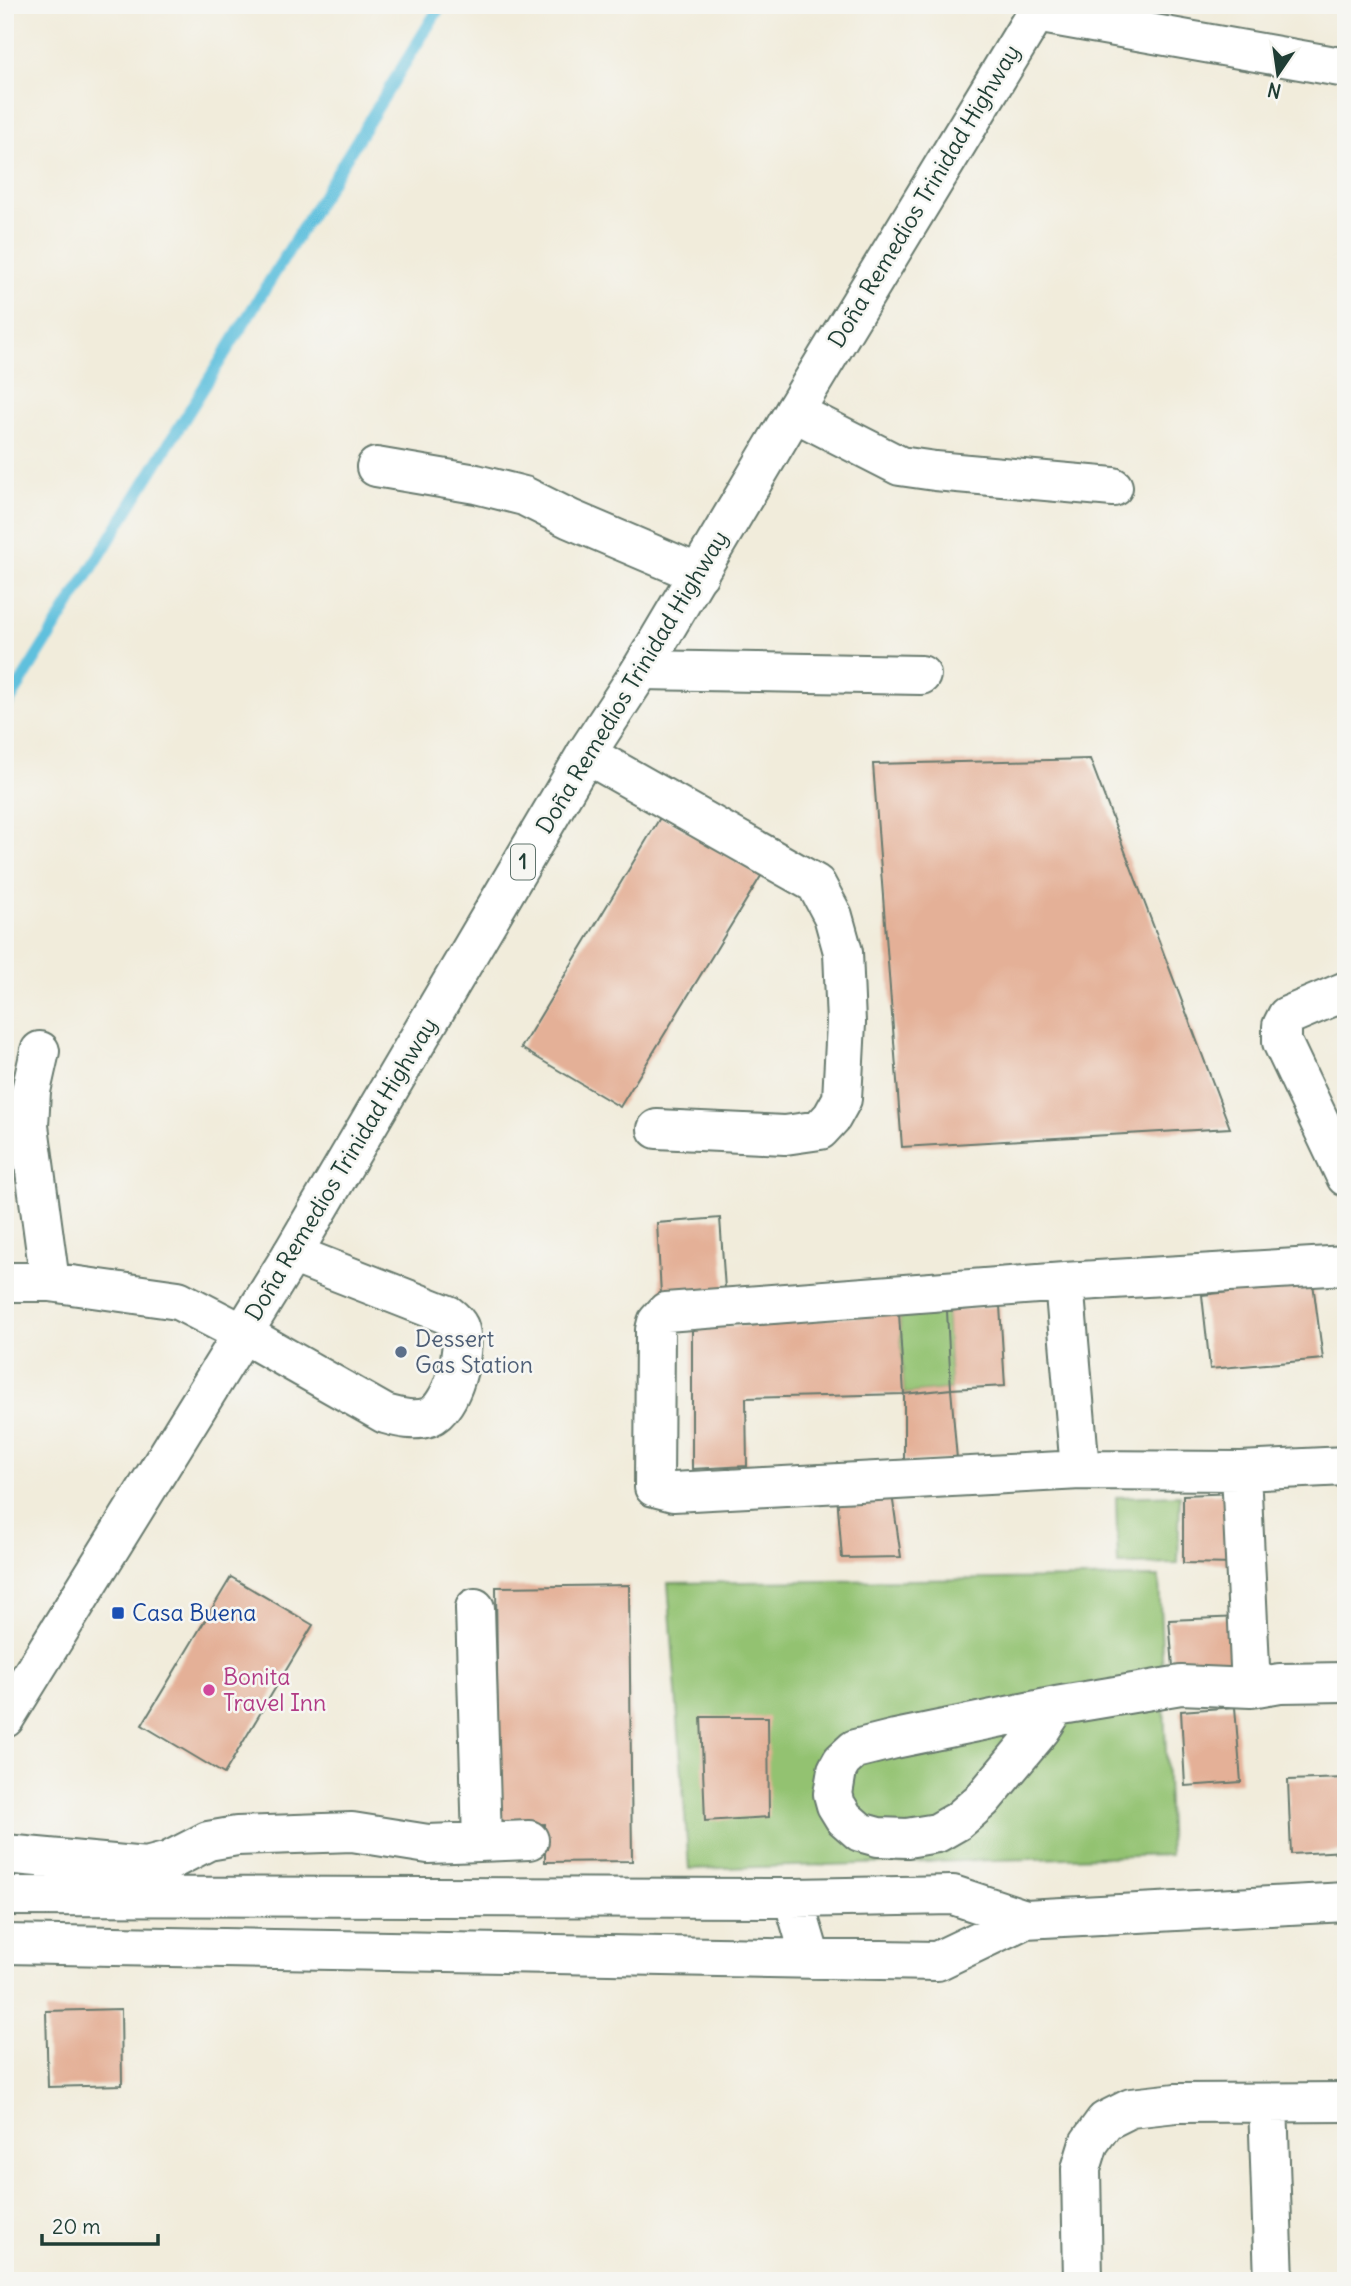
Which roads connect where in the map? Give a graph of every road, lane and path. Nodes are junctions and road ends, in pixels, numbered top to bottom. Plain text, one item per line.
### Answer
1 (1038, 9) edge
2 (1346, 68) edge
3 (794, 412) junction
4 (376, 467) dead end
5 (1113, 487) dead end
6 (699, 574) junction
7 (641, 670) junction
8 (921, 675) dead end
9 (586, 754) junction
10 (1346, 991) edge
11 (40, 1051) dead end
12 (657, 1129) dead end
13 (1346, 1177) edge
14 (292, 1254) junction
15 (1346, 1265) edge
16 (5, 1282) edge
17 (50, 1282) junction
18 (1064, 1282) junction
19 (242, 1333) junction
20 (1346, 1466) edge
21 (1080, 1470) junction
22 (1241, 1471) junction
23 (475, 1608) dead end
24 (1346, 1682) edge
25 (1251, 1688) junction
26 (1056, 1706) junction
27 (5, 1718) edge
28 (529, 1840) dead end
29 (482, 1841) junction
30 (5, 1854) edge
31 (5, 1896) edge
32 (793, 1898) junction
33 (1346, 1902) edge
34 (1025, 1919) junction
35 (5, 1944) edge
36 (811, 1959) junction
37 (1346, 2102) edge
38 (1268, 2103) junction
39 (1083, 2281) edge
40 (1274, 2281) edge

1 - 2 main road
1 - 3 main road, Doña Remedios Trinidad Highway / 1
3 - 5 main road
3 - 6 main road, Doña Remedios Trinidad Highway / 1
4 - 6 main road
6 - 7 main road, Doña Remedios Trinidad Highway / 1
7 - 8 main road
7 - 9 main road, Doña Remedios Trinidad Highway / 1
9 - 12 main road
9 - 14 main road, Doña Remedios Trinidad Highway / 1
10 - 13 main road
11 - 17 main road
14 - 19 main road, Doña Remedios Trinidad Highway / 1
14 - 19 main road
15 - 18 main road
16 - 17 main road
17 - 19 main road
18 - 21 main road
18 - 21 main road
19 - 27 main road, Doña Remedios Trinidad Highway / 1
20 - 22 main road
21 - 22 main road
22 - 25 main road
23 - 29 main road
24 - 25 main road
25 - 26 main road
26 - 26 main road
28 - 29 main road
29 - 30 main road
31 - 32 main road
32 - 34 main road
32 - 36 main road
33 - 34 main road
34 - 36 main road
35 - 36 main road
37 - 38 main road
38 - 39 main road
38 - 40 main road

